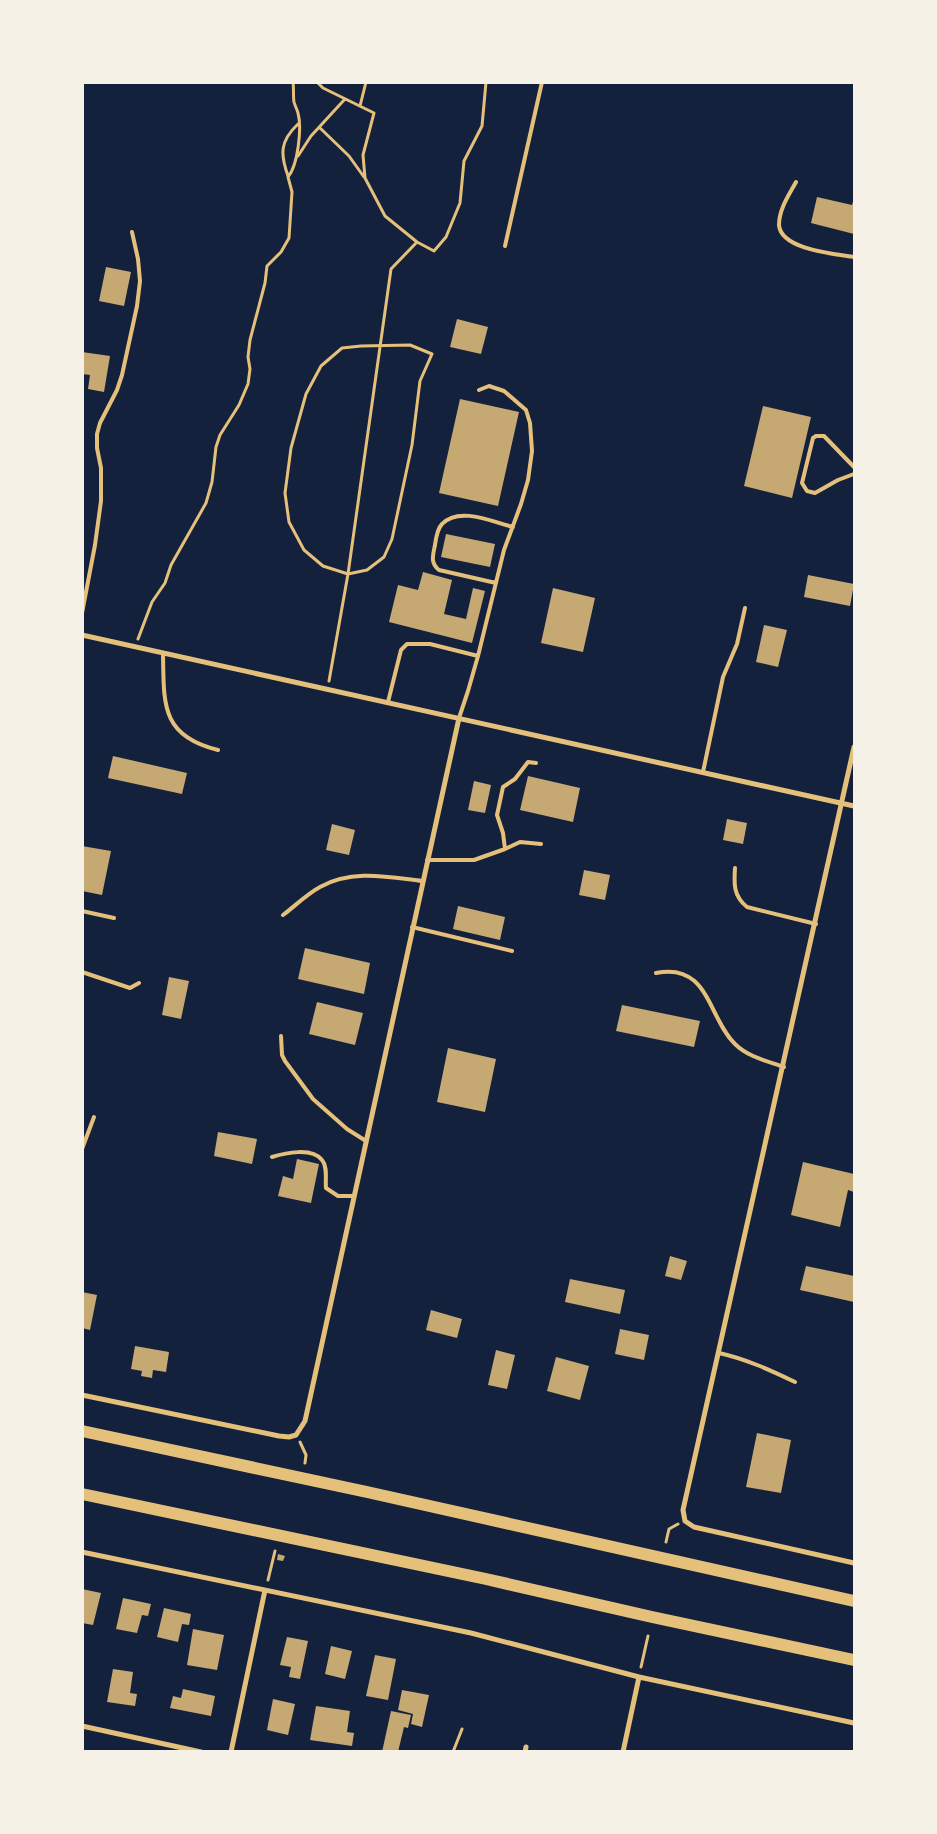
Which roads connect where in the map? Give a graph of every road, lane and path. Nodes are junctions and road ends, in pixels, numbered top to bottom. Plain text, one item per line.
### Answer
1 (293, 82) edge
2 (318, 82) edge
3 (366, 82) edge
4 (486, 82) edge
5 (542, 82) edge
6 (345, 99) junction
7 (360, 106) junction
8 (299, 123) junction
9 (320, 128) junction
10 (298, 156) junction
11 (288, 177) junction
12 (364, 178) junction
13 (796, 182) dead end
14 (132, 232) dead end
15 (417, 242) junction
16 (505, 246) dead end
17 (854, 257) edge
18 (380, 345) junction
19 (479, 390) dead end
20 (854, 467) edge
21 (854, 474) edge
22 (513, 527) junction
23 (348, 574) junction
24 (82, 582) edge
25 (496, 583) junction
26 (88, 585) junction
27 (745, 608) dead end
28 (82, 613) edge
29 (82, 635) edge
30 (136, 647) junction
31 (163, 653) junction
32 (478, 656) junction
33 (327, 689) junction
34 (388, 702) junction
35 (458, 718) junction
36 (854, 747) edge
37 (218, 750) dead end
38 (536, 763) dead end
39 (703, 772) junction
40 (842, 803) junction
41 (854, 806) edge
42 (540, 844) dead end
43 (505, 849) junction
44 (427, 860) junction
45 (735, 868) dead end
46 (422, 881) junction
47 (82, 911) edge
48 (283, 915) dead end
49 (114, 918) dead end
50 (816, 924) junction
51 (412, 927) junction
52 (512, 951) dead end
53 (82, 972) edge
54 (656, 973) dead end
55 (139, 983) dead end
56 (281, 1036) dead end
57 (784, 1067) junction
58 (94, 1117) dead end
59 (366, 1141) junction
60 (82, 1149) edge
61 (272, 1157) dead end
62 (354, 1196) junction
63 (719, 1353) junction
64 (795, 1382) dead end
65 (82, 1395) edge
66 (82, 1431) edge
67 (296, 1435) junction
68 (304, 1463) dead end
69 (82, 1494) edge
70 (685, 1521) junction
71 (666, 1542) dead end
72 (275, 1551) dead end
73 (82, 1552) edge
74 (854, 1563) edge
75 (265, 1590) junction
76 (854, 1601) edge
77 (648, 1636) dead end
78 (854, 1660) edge
79 (639, 1677) junction
80 (854, 1723) edge
81 (82, 1726) edge
82 (462, 1729) dead end
83 (201, 1752) edge
84 (231, 1752) edge
85 (452, 1752) edge
86 (623, 1752) edge

1 - 8 path
2 - 6 path
3 - 7 path
4 - 15 path
5 - 16 lane
6 - 7 path
6 - 9 path
7 - 12 path
8 - 10 path
8 - 11 path
9 - 10 path
9 - 12 path
10 - 11 path
11 - 30 path
12 - 15 path
13 - 17 lane
14 - 26 lane
15 - 18 path
18 - 23 path
18 - 23 path
18 - 23 path
19 - 22 lane
20 - 21 lane
22 - 25 lane
22 - 25 lane
23 - 33 path
24 - 26 lane
25 - 32 lane
26 - 28 lane
27 - 39 lane
29 - 30 street
30 - 31 street
31 - 33 street
31 - 37 lane
32 - 34 lane
32 - 35 lane
33 - 34 street
34 - 35 street
35 - 39 street
35 - 44 street
36 - 40 street
38 - 43 lane
39 - 40 street
40 - 41 street
40 - 50 street
42 - 43 lane
43 - 44 lane
44 - 46 street
45 - 50 lane
46 - 48 lane
46 - 51 street
47 - 49 lane
50 - 57 street
51 - 52 lane
51 - 59 street
53 - 55 lane
54 - 57 lane
56 - 59 lane
57 - 63 street
58 - 60 lane
59 - 62 street
61 - 62 lane
62 - 67 street
63 - 64 lane
63 - 70 street
65 - 67 street
66 - 76 main road
67 - 68 path
69 - 78 main road
70 - 71 path
70 - 74 street
72 - 75 path
73 - 75 street
75 - 79 street
75 - 84 street
77 - 79 path
79 - 80 street
79 - 86 street
81 - 83 street
82 - 85 path

